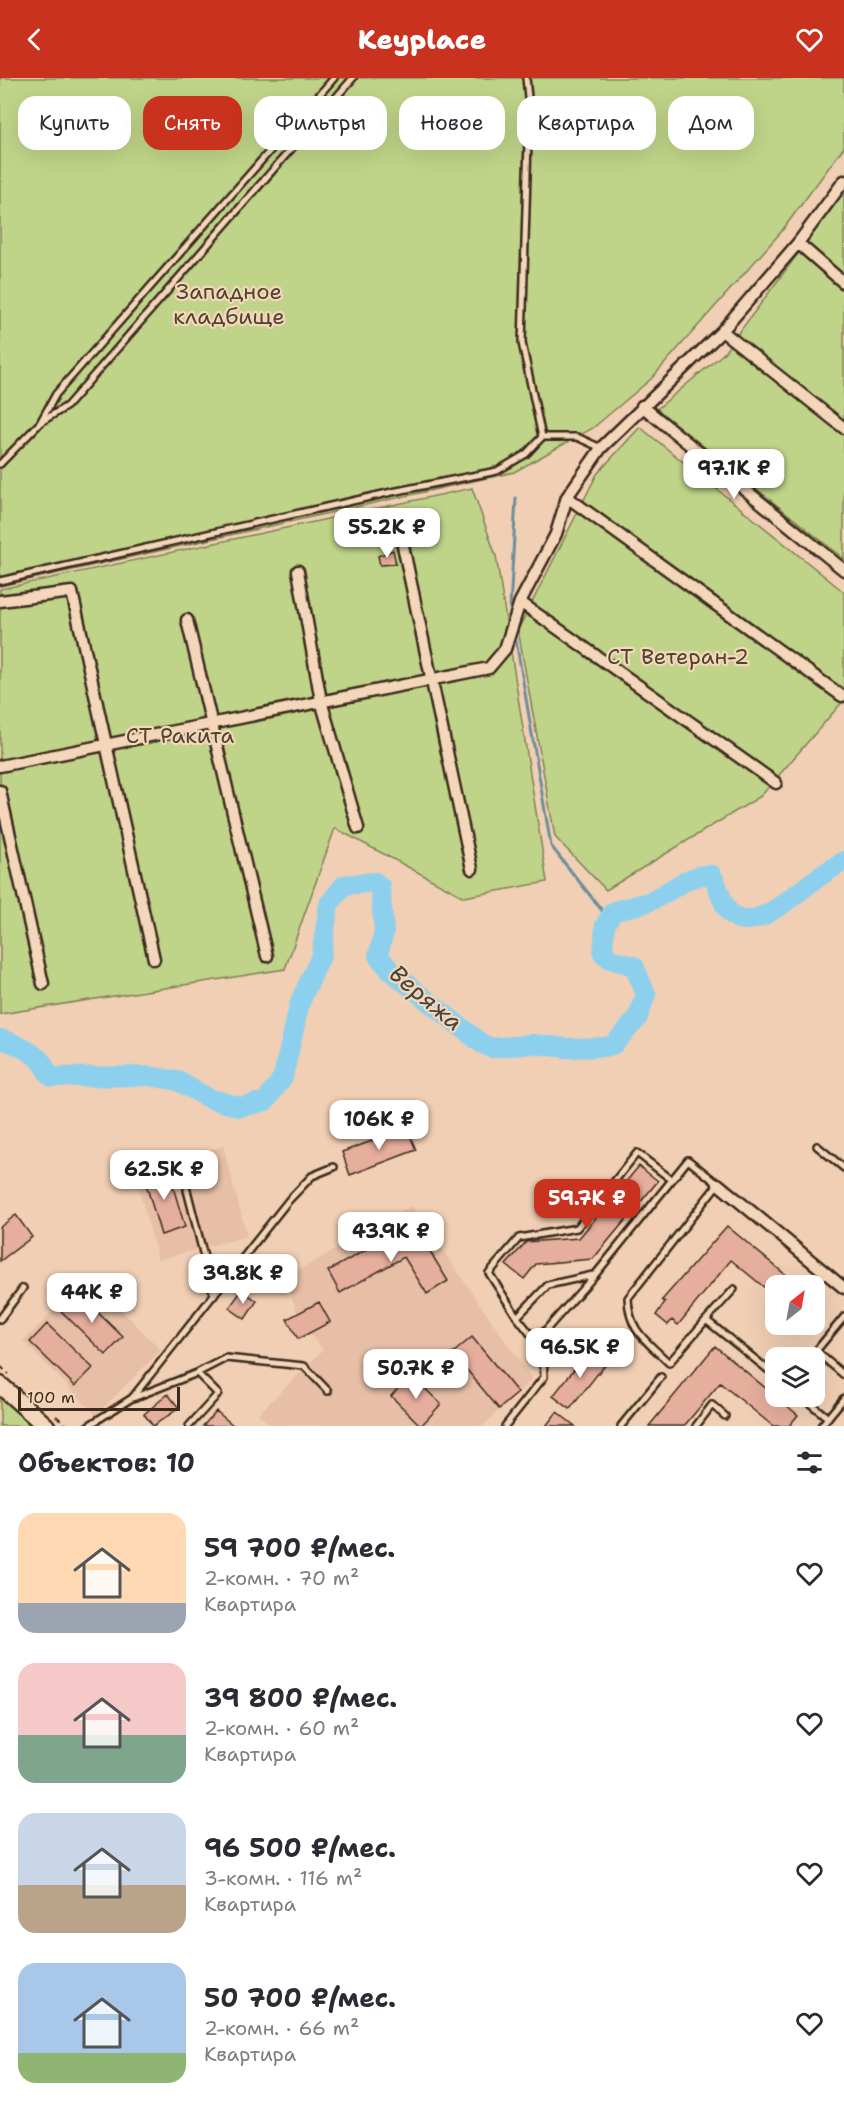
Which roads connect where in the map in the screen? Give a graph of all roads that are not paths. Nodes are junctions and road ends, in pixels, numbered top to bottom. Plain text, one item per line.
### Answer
1 (334, 78) edge
2 (353, 78) edge
3 (526, 78) edge
4 (844, 181) edge
5 (798, 243) junction
6 (844, 283) edge
7 (722, 331) junction
8 (642, 406) junction
9 (40, 423) junction
10 (844, 428) edge
11 (542, 437) junction
12 (601, 447) junction
13 (0, 464) edge
14 (567, 496) junction
15 (399, 528) dead end
16 (844, 570) edge
17 (298, 571) dead end
18 (0, 581) edge
19 (0, 601) edge
20 (520, 602) junction
21 (187, 620) dead end
22 (430, 680) junction
23 (842, 696) dead end
24 (321, 701) junction
25 (212, 724) junction
26 (104, 745) junction
27 (0, 766) edge
28 (776, 783) dead end
29 (0, 791) edge
30 (358, 828) dead end
31 (471, 868) dead end
32 (267, 956) dead end
33 (154, 959) dead end
34 (43, 984) dead end
35 (817, 1146) dead end
36 (334, 1167) dead end
37 (844, 1168) edge
38 (672, 1180) junction
39 (718, 1184) junction
40 (187, 1190) dead end
41 (595, 1275) junction
42 (23, 1288) dead end
43 (844, 1288) edge
44 (734, 1289) dead end
45 (214, 1296) junction
46 (517, 1317) junction
47 (844, 1317) edge
48 (0, 1319) edge
49 (705, 1320) junction
50 (536, 1341) junction
51 (765, 1367) edge
52 (197, 1373) junction
53 (844, 1375) edge
54 (662, 1377) dead end
55 (0, 1385) edge
56 (328, 1391) dead end
57 (132, 1398) junction
58 (844, 1398) edge
59 (814, 1407) edge
60 (725, 1416) dead end
61 (828, 1418) junction
62 (46, 1426) edge
63 (88, 1426) edge
64 (189, 1426) edge
65 (505, 1426) edge
66 (621, 1426) edge
67 (696, 1426) edge
68 (821, 1426) edge

1 - 9 lane
2 - 9 lane
3 - 11 lane
4 - 5 street
5 - 6 street
5 - 7 street
7 - 8 street
7 - 10 street
8 - 12 street
8 - 16 street
9 - 13 lane
11 - 12 lane
11 - 18 lane
12 - 14 street
14 - 20 street
14 - 23 street
15 - 22 street
17 - 24 street
19 - 26 street
20 - 22 street
20 - 28 street
21 - 25 street
22 - 24 street
22 - 31 street
24 - 25 street
24 - 30 street
25 - 26 street
25 - 32 street
26 - 27 street
26 - 33 street
29 - 34 street
35 - 37 lane
36 - 45 lane
38 - 39 lane
38 - 41 lane
38 - 46 lane
39 - 43 street
39 - 49 lane
40 - 45 lane
41 - 46 lane
41 - 50 lane
42 - 48 lane
44 - 49 lane
45 - 57 lane
46 - 50 lane
47 - 53 lane
49 - 51 lane
50 - 65 lane
52 - 56 lane
52 - 57 lane
52 - 64 lane
54 - 66 lane
55 - 62 main road
57 - 63 lane
58 - 61 lane
59 - 61 lane
60 - 67 lane
61 - 68 lane

